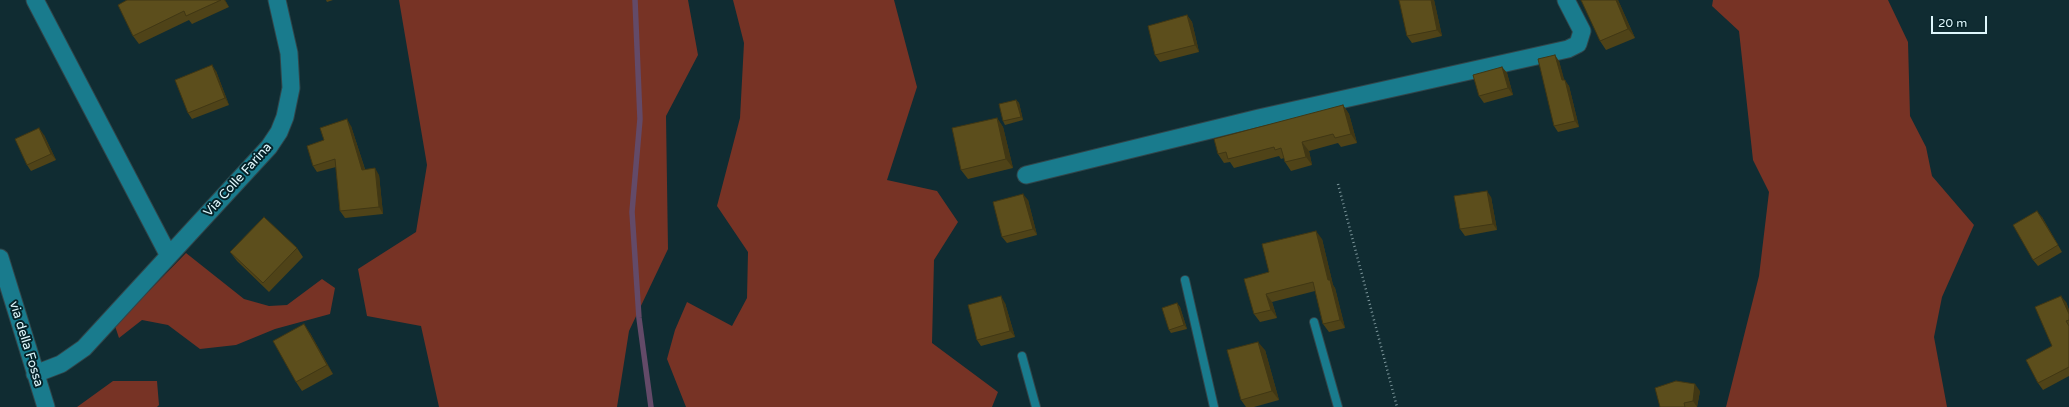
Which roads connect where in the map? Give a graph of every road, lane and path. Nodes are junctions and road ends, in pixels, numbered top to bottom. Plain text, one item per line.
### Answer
1 (35, 0) edge
2 (277, 0) edge
3 (1566, 0) edge
4 (1026, 175) dead end
5 (1338, 184) dead end
6 (169, 256) junction
7 (0, 258) edge
8 (1185, 280) dead end
9 (1314, 322) dead end
10 (1022, 356) dead end
11 (35, 374) junction
12 (46, 407) edge
13 (1036, 407) edge
14 (1214, 407) edge
15 (1338, 407) edge
16 (1397, 407) edge

1 - 6 street
2 - 6 street, Via Colle Farina
3 - 4 street
5 - 16 path
6 - 11 street, Via Colle Farina
7 - 11 street, via della Fossa
8 - 14 lane
9 - 15 lane
10 - 13 lane
11 - 12 street, via della Fossa

